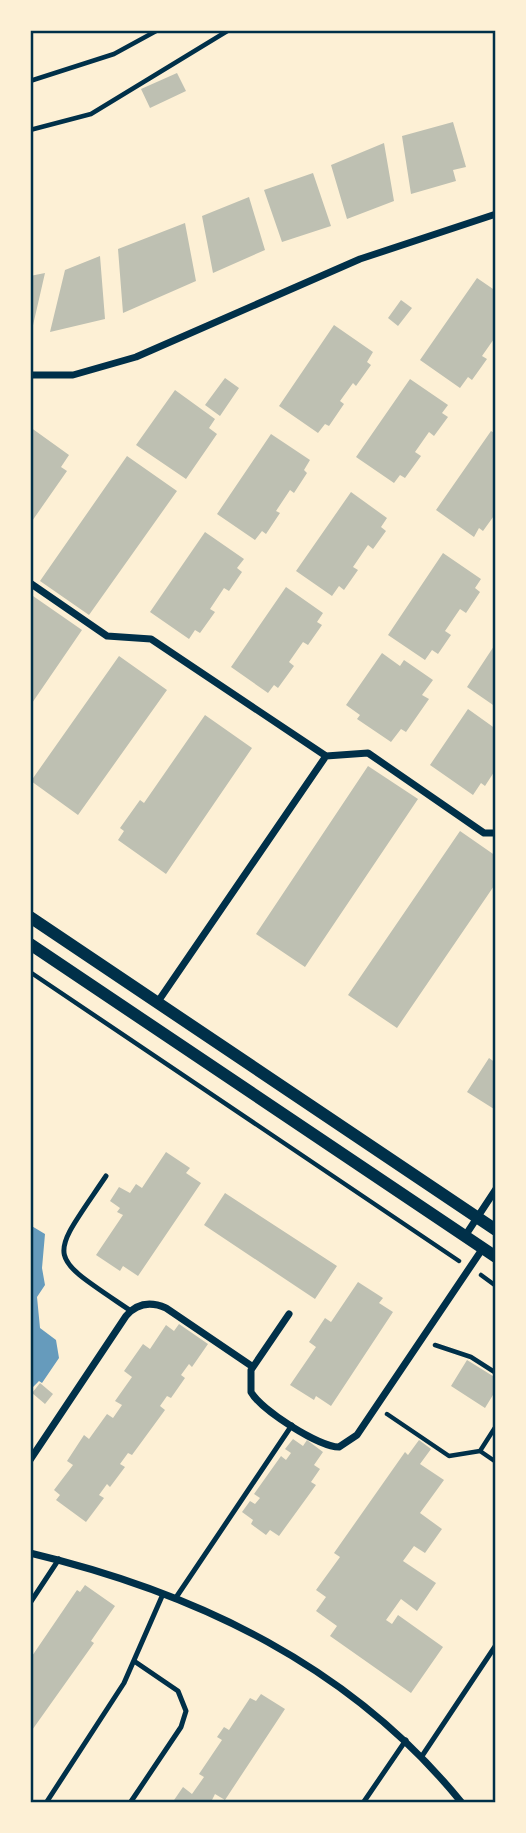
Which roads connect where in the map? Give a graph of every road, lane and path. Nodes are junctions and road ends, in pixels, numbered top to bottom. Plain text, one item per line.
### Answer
1 (36, 30) edge
2 (158, 30) edge
3 (229, 30) edge
4 (30, 32) edge
5 (30, 81) edge
6 (30, 130) edge
7 (496, 214) edge
8 (30, 375) edge
9 (30, 583) edge
10 (326, 756) junction
11 (496, 833) edge
12 (30, 917) edge
13 (30, 944) edge
14 (30, 972) edge
15 (158, 1003) junction
16 (106, 1176) dead end
17 (496, 1189) edge
18 (477, 1217) junction
19 (496, 1230) edge
20 (465, 1236) junction
21 (483, 1248) junction
22 (496, 1257) edge
23 (470, 1268) junction
24 (496, 1286) edge
25 (131, 1311) junction
26 (289, 1314) dead end
27 (420, 1341) junction
28 (253, 1367) junction
29 (496, 1373) edge
30 (376, 1407) junction
31 (292, 1425) junction
32 (496, 1426) edge
33 (480, 1451) junction
34 (30, 1460) edge
35 (496, 1462) edge
36 (30, 1553) edge
37 (59, 1559) junction
38 (163, 1594) junction
39 (175, 1598) junction
40 (30, 1603) edge
41 (496, 1645) edge
42 (135, 1661) junction
43 (406, 1740) junction
44 (422, 1756) junction
45 (46, 1803) edge
46 (130, 1803) edge
47 (363, 1803) edge
48 (462, 1803) edge

1 - 4 path
2 - 5 path
3 - 6 path
7 - 8 street
9 - 10 street
10 - 11 street
10 - 15 street
12 - 15 street
13 - 20 street
14 - 23 path
15 - 18 street
16 - 25 lane
17 - 18 street
18 - 19 street
18 - 20 street
20 - 21 street
21 - 22 street
21 - 23 street
23 - 24 path
23 - 27 street
25 - 28 street
25 - 34 street
26 - 28 street
27 - 29 path
27 - 30 street
28 - 31 street
30 - 31 street
30 - 33 path
31 - 39 lane
32 - 33 path
33 - 35 path
36 - 37 street
37 - 38 street
37 - 40 lane
38 - 39 street
38 - 42 lane
39 - 43 street
41 - 44 lane
42 - 45 lane
42 - 46 lane
43 - 44 street
43 - 47 lane
44 - 48 street

